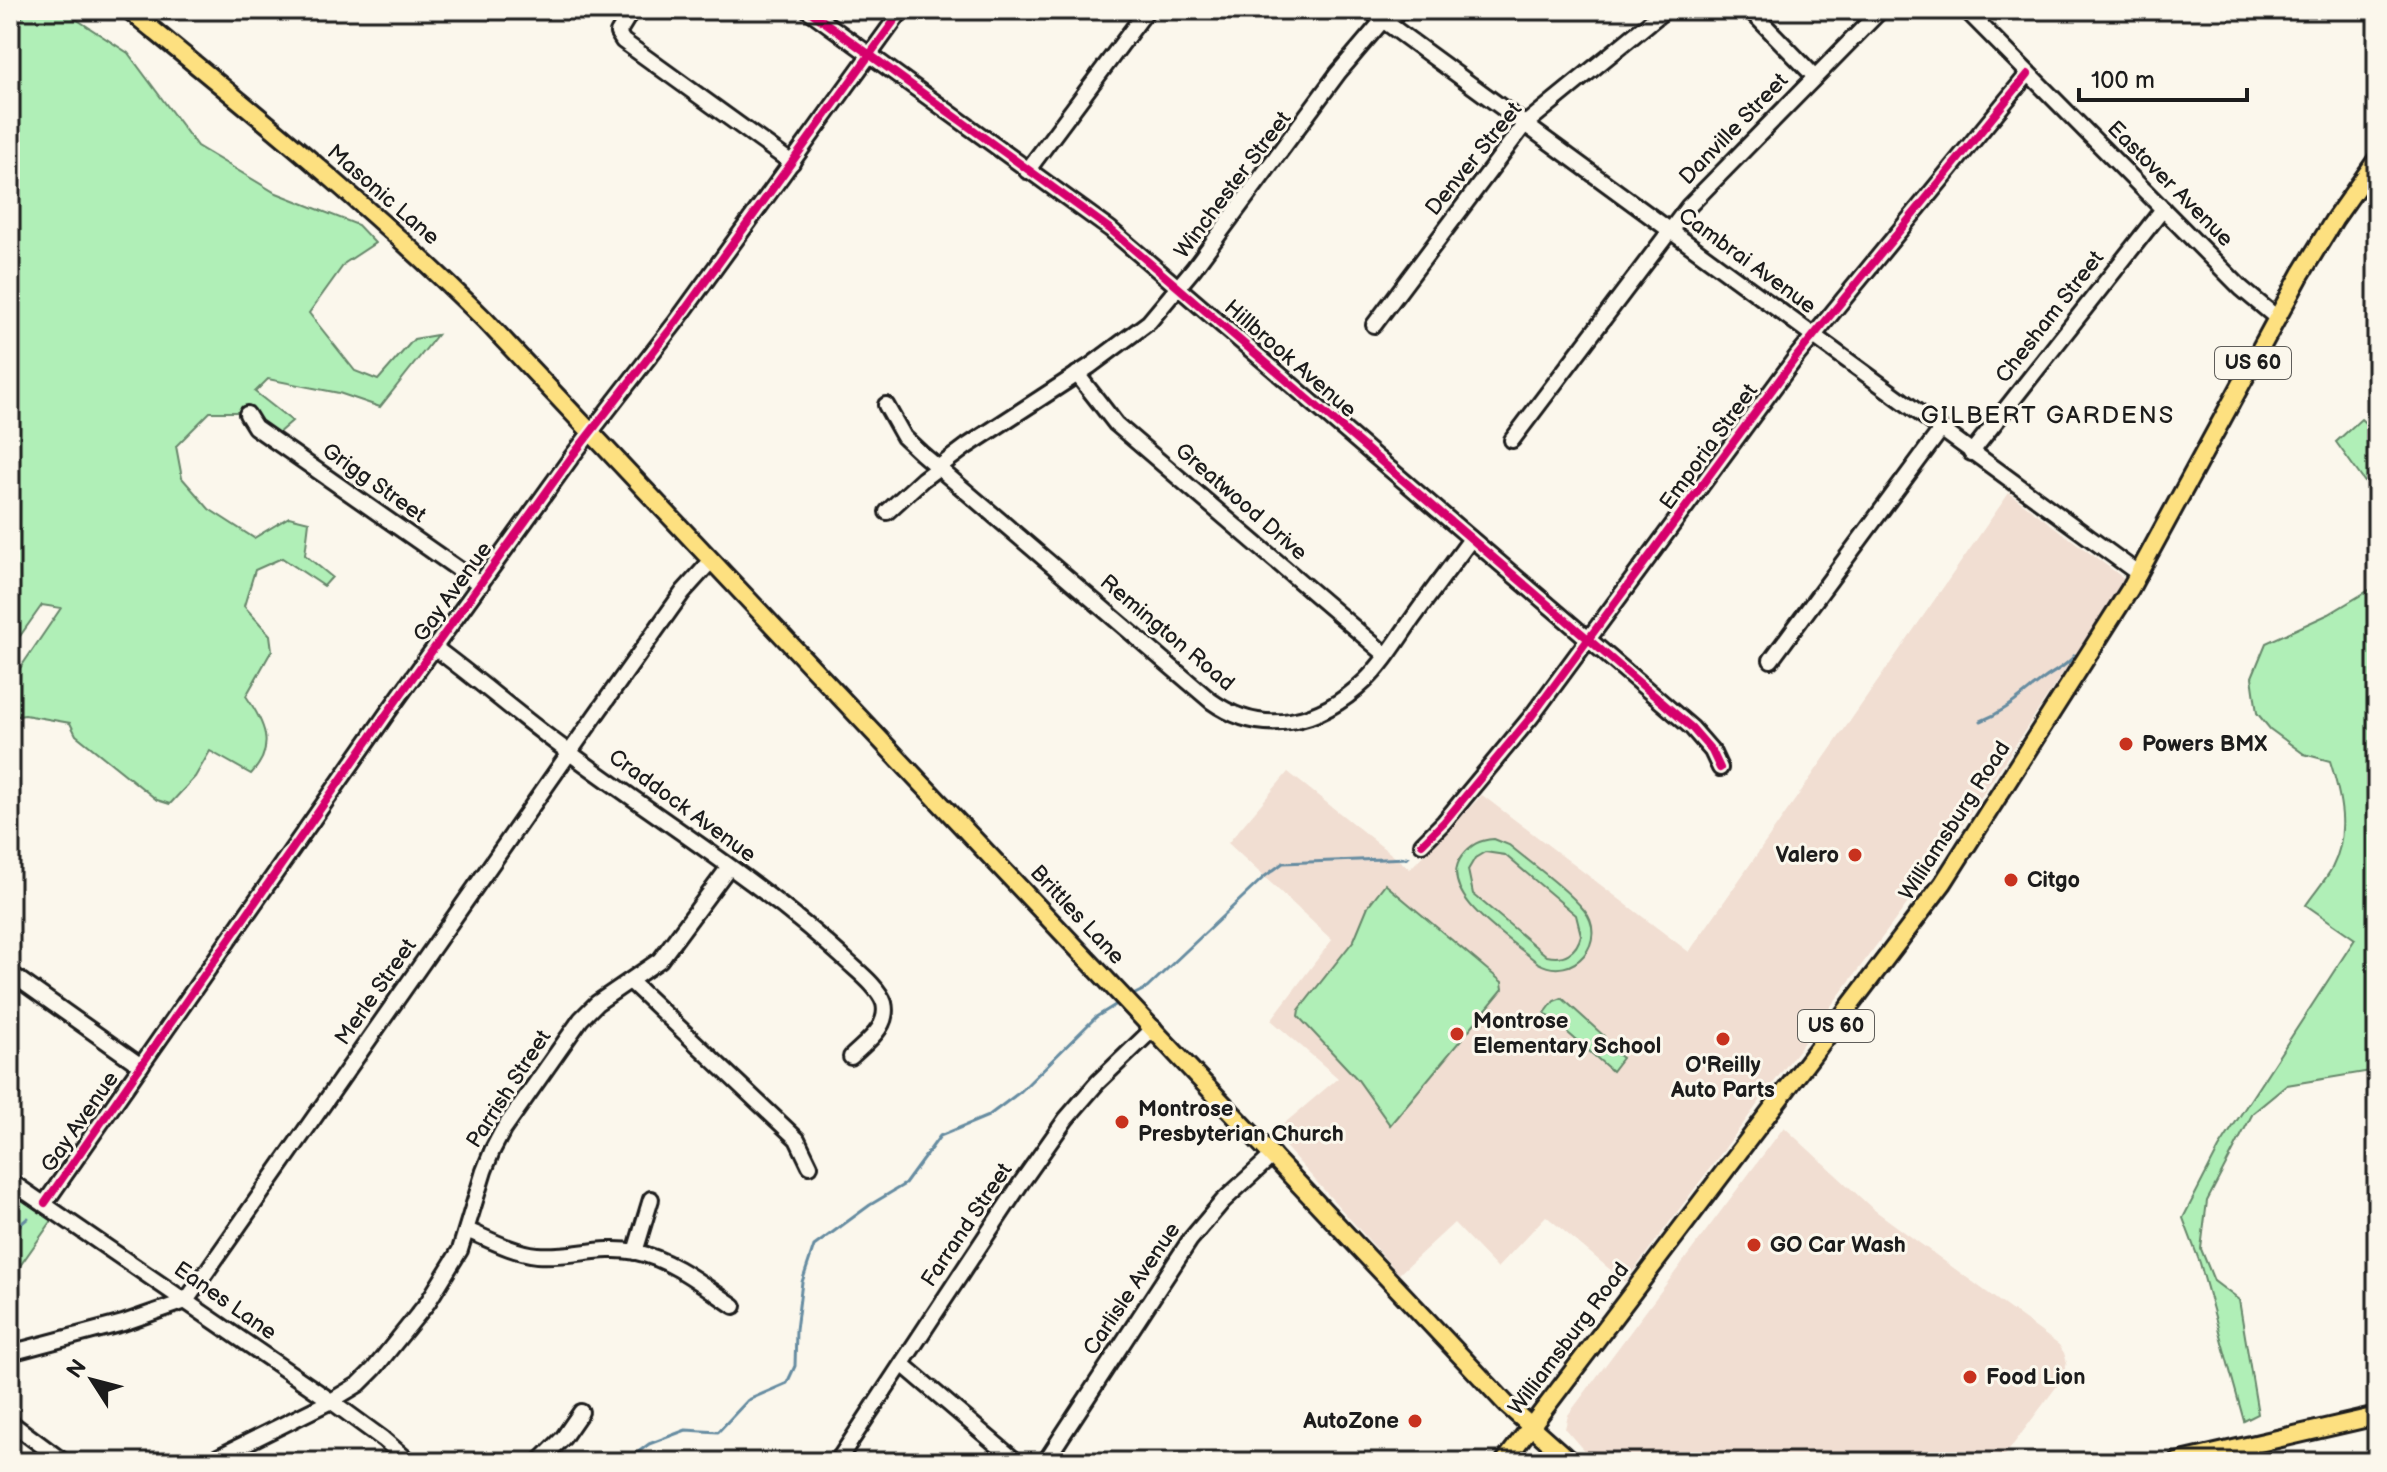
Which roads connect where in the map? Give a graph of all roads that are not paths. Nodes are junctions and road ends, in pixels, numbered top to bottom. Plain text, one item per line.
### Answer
1 (129, 10) edge
2 (632, 10) edge
3 (808, 10) edge
4 (902, 10) edge
5 (1147, 10) edge
6 (1369, 10) edge
7 (1404, 10) edge
8 (1665, 10) edge
9 (1750, 10) edge
10 (1881, 10) edge
11 (1966, 10) edge
12 (1383, 20) junction
13 (869, 55) junction
14 (2028, 74) junction
15 (1815, 77) junction
16 (1524, 125) junction
17 (2377, 159) edge
18 (792, 163) junction
19 (1027, 171) junction
20 (2163, 209) junction
21 (1668, 231) junction
22 (1179, 287) junction
23 (2277, 318) junction
24 (1374, 325) dead end
25 (1813, 337) junction
26 (1077, 374) junction
27 (886, 405) dead end
28 (247, 414) dead end
29 (1940, 431) junction
30 (591, 433) junction
31 (1512, 440) dead end
32 (1971, 453) junction
33 (938, 468) junction
34 (887, 512) dead end
35 (1471, 539) junction
36 (711, 561) junction
37 (2139, 574) junction
38 (481, 585) junction
39 (1589, 640) junction
40 (435, 648) junction
41 (1386, 655) junction
42 (1771, 660) dead end
43 (570, 754) junction
44 (1720, 768) dead end
45 (1422, 844) dead end
46 (729, 867) junction
47 (10, 973) edge
48 (630, 981) junction
49 (1154, 1028) junction
50 (851, 1057) dead end
51 (141, 1066) junction
52 (1273, 1155) junction
53 (810, 1166) dead end
54 (10, 1181) edge
55 (651, 1199) dead end
56 (45, 1203) junction
57 (467, 1230) junction
58 (635, 1252) junction
59 (186, 1301) junction
60 (734, 1306) dead end
61 (10, 1353) edge
62 (902, 1364) junction
63 (331, 1401) junction
64 (581, 1412) dead end
65 (2377, 1416) edge
66 (10, 1422) edge
67 (1530, 1426) junction
68 (64, 1462) edge
69 (208, 1462) edge
70 (410, 1462) edge
71 (539, 1462) edge
72 (837, 1462) edge
73 (1017, 1462) edge
74 (1045, 1462) edge
75 (1504, 1462) edge
76 (1571, 1462) edge
77 (2177, 1462) edge

1 - 30 main road, Masonic Lane
2 - 18 street
3 - 13 street, Hillbrook Avenue
4 - 13 street, Gay Avenue
5 - 19 street
6 - 12 street, Cambrai Avenue
7 - 12 street, Winchester Street
8 - 16 street, Denver Street
9 - 15 street
10 - 15 street, Danville Street
11 - 14 street, Eastover Avenue
12 - 16 street, Cambrai Avenue
12 - 22 street, Winchester Street
13 - 18 street, Gay Avenue
13 - 19 street, Hillbrook Avenue
14 - 20 street, Eastover Avenue
14 - 25 street, Emporia Street
15 - 21 street, Danville Street
16 - 21 street, Cambrai Avenue
16 - 24 street, Denver Street
17 - 23 main road, Williamsburg Road / US 60
18 - 30 street, Gay Avenue
19 - 22 street, Hillbrook Avenue
20 - 23 street, Eastover Avenue
20 - 32 street, Chesham Street
21 - 25 street, Cambrai Avenue
21 - 31 street, Danville Street
22 - 26 street, Winchester Street
22 - 35 street, Hillbrook Avenue
23 - 37 main road, Williamsburg Road / US 60
25 - 29 street, Cambrai Avenue
25 - 39 street, Emporia Street
26 - 33 street, Winchester Street
26 - 41 street, Greatwood Drive
27 - 33 street, Remington Road
28 - 38 street, Grigg Street
29 - 32 street, Cambrai Avenue
29 - 42 street
30 - 36 main road, Brittles Lane
30 - 38 street, Gay Avenue
32 - 37 street, Cambrai Avenue
33 - 34 street, Winchester Street
33 - 41 street, Remington Road
35 - 39 street, Hillbrook Avenue
35 - 41 street, Remington Road
36 - 43 street, Merle Street
36 - 49 main road, Brittles Lane
37 - 67 main road, Williamsburg Road / US 60
38 - 40 street, Gay Avenue
39 - 44 street, Hillbrook Avenue
39 - 45 street, Emporia Street
40 - 43 street, Craddock Avenue
40 - 51 street, Gay Avenue
43 - 46 street, Craddock Avenue
43 - 59 street, Merle Street
46 - 48 street, Parrish Street
46 - 50 street, Craddock Avenue
47 - 51 street
48 - 53 street
48 - 57 street, Parrish Street
49 - 52 main road, Brittles Lane
49 - 62 street, Farrand Street
51 - 56 street, Gay Avenue
52 - 67 main road, Brittles Lane
52 - 74 street, Carlisle Avenue
54 - 56 street, Eanes Lane
55 - 58 street
56 - 59 street, Eanes Lane
57 - 58 street
57 - 63 street, Parrish Street
58 - 60 street
59 - 61 street
59 - 63 street, Eanes Lane
62 - 72 street, Farrand Street
62 - 73 street
63 - 69 street, Parrish Street
63 - 70 street, Eanes Lane
64 - 71 street
65 - 77 main road
66 - 68 street
67 - 75 main road, Williamsburg Road / US 60
67 - 76 main road, Brittles Lane

